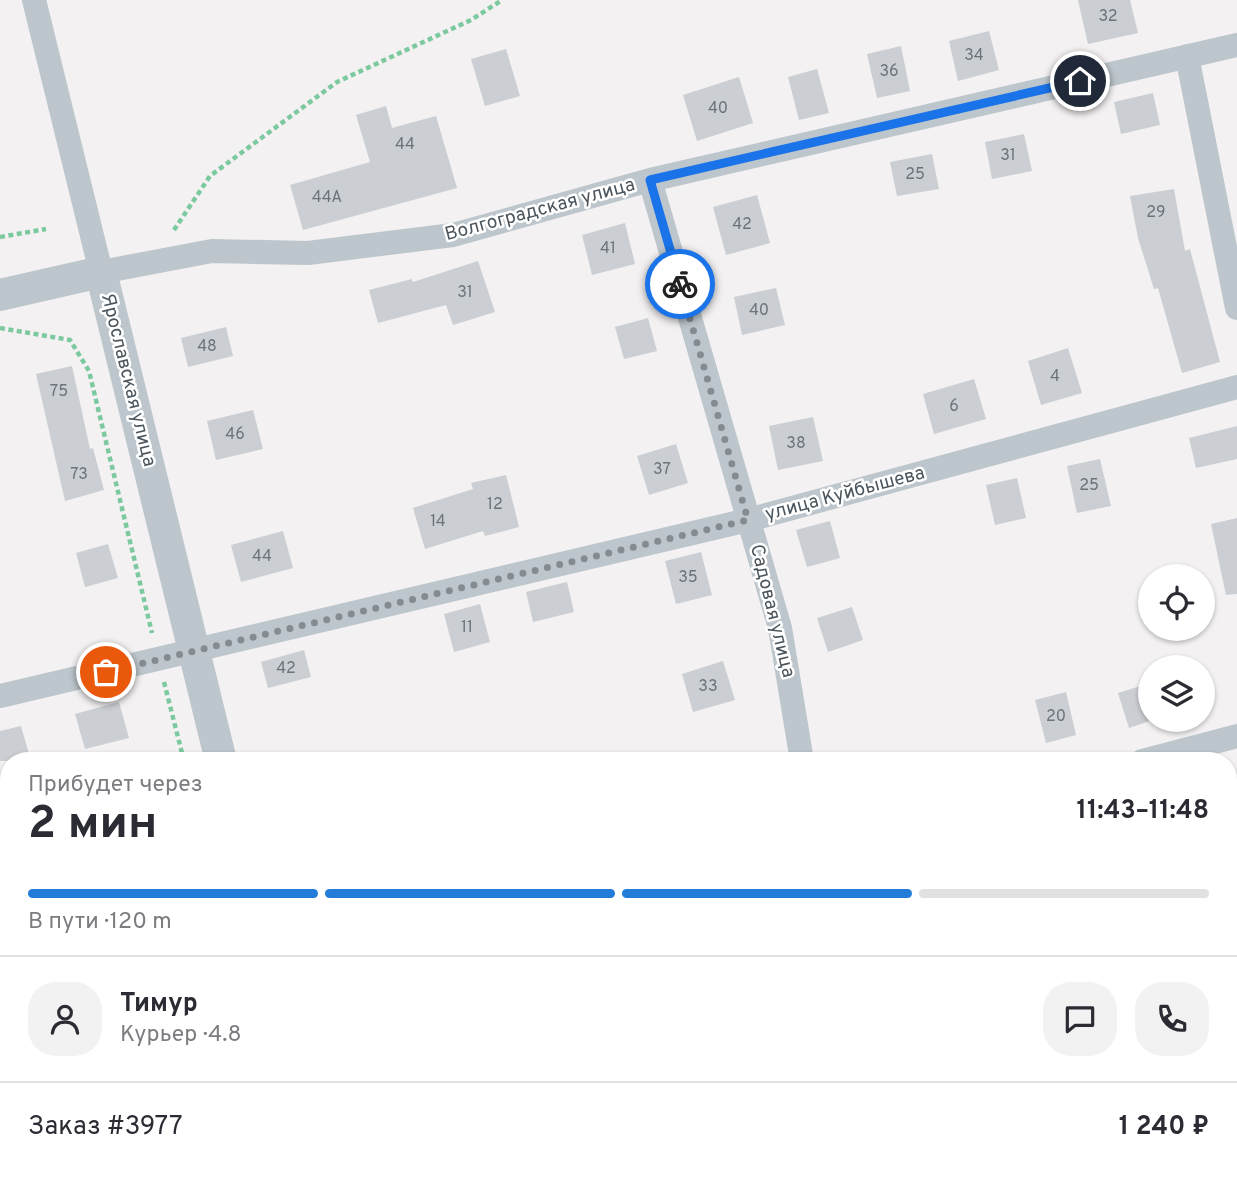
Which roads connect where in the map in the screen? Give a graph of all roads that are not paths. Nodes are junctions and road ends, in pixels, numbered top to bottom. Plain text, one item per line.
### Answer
1 (34, 0) edge
2 (1237, 44) edge
3 (1187, 56) junction
4 (650, 180) junction
5 (101, 272) junction
6 (0, 295) edge
7 (1237, 308) edge
8 (1237, 387) edge
9 (748, 520) junction
10 (196, 652) junction
11 (0, 696) edge
12 (1237, 736) edge
13 (219, 752) edge
14 (801, 752) edge
15 (1176, 752) edge

1 - 5 street, Ярославская улица
2 - 3 street, Волгоградская улица
3 - 4 street, Волгоградская улица
3 - 7 street
4 - 5 street, Волгоградская улица
4 - 9 street, Садовая улица
5 - 6 street, Волгоградская улица
5 - 10 street, Ярославская улица
8 - 9 street, улица Куйбышева
9 - 10 street, улица Куйбышева
9 - 14 street, Садовая улица
10 - 11 street, улица Куйбышева
10 - 13 street, Ярославская улица
12 - 15 street

